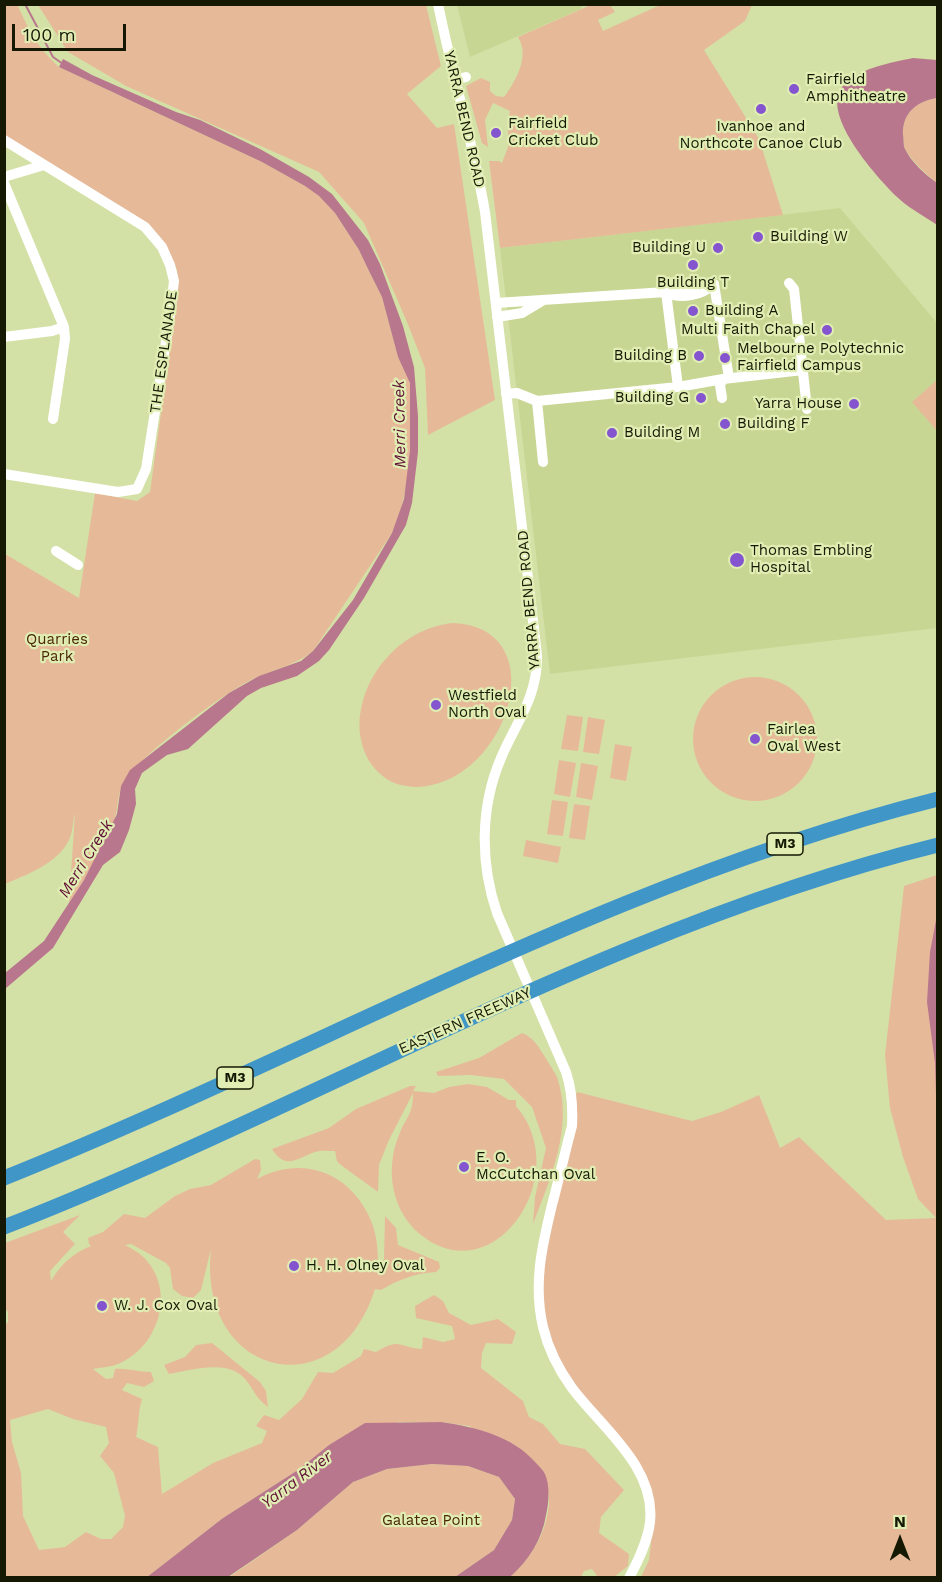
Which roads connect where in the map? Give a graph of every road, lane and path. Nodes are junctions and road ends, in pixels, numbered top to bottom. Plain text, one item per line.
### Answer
1 (438, 4) edge
2 (466, 78) dead end
3 (454, 80) junction
4 (4, 140) edge
5 (44, 165) junction
6 (4, 177) edge
7 (4, 183) edge
8 (789, 283) dead end
9 (666, 292) junction
10 (545, 300) junction
11 (496, 303) junction
12 (497, 317) junction
13 (64, 327) junction
14 (4, 337) edge
15 (803, 369) junction
16 (726, 378) junction
17 (678, 387) junction
18 (506, 394) junction
19 (722, 398) dead end
20 (537, 402) junction
21 (807, 409) dead end
22 (53, 419) dead end
23 (543, 462) dead end
24 (4, 474) edge
25 (56, 551) dead end
26 (78, 565) dead end
27 (938, 799) edge
28 (938, 845) edge
29 (4, 1178) edge
30 (4, 1227) edge
31 (631, 1573) edge
32 (621, 1578) edge

1 - 3 street, YARRA BEND ROAD
2 - 3 street
3 - 11 street, YARRA BEND ROAD
4 - 5 street, THE ESPLANADE
5 - 6 street
5 - 24 street, THE ESPLANADE
7 - 13 street
8 - 15 street
9 - 10 street
9 - 16 street
9 - 17 street
10 - 11 street
10 - 12 street
11 - 12 street, YARRA BEND ROAD
12 - 18 street, YARRA BEND ROAD
13 - 14 street
13 - 22 street
15 - 16 street
15 - 21 street
16 - 17 street
16 - 19 street
17 - 20 street
18 - 20 street
18 - 31 street, YARRA BEND ROAD
20 - 23 street
25 - 26 street
27 - 29 highway, M3
28 - 30 highway, EASTERN FREEWAY
31 - 32 street, YARRA BEND ROAD

